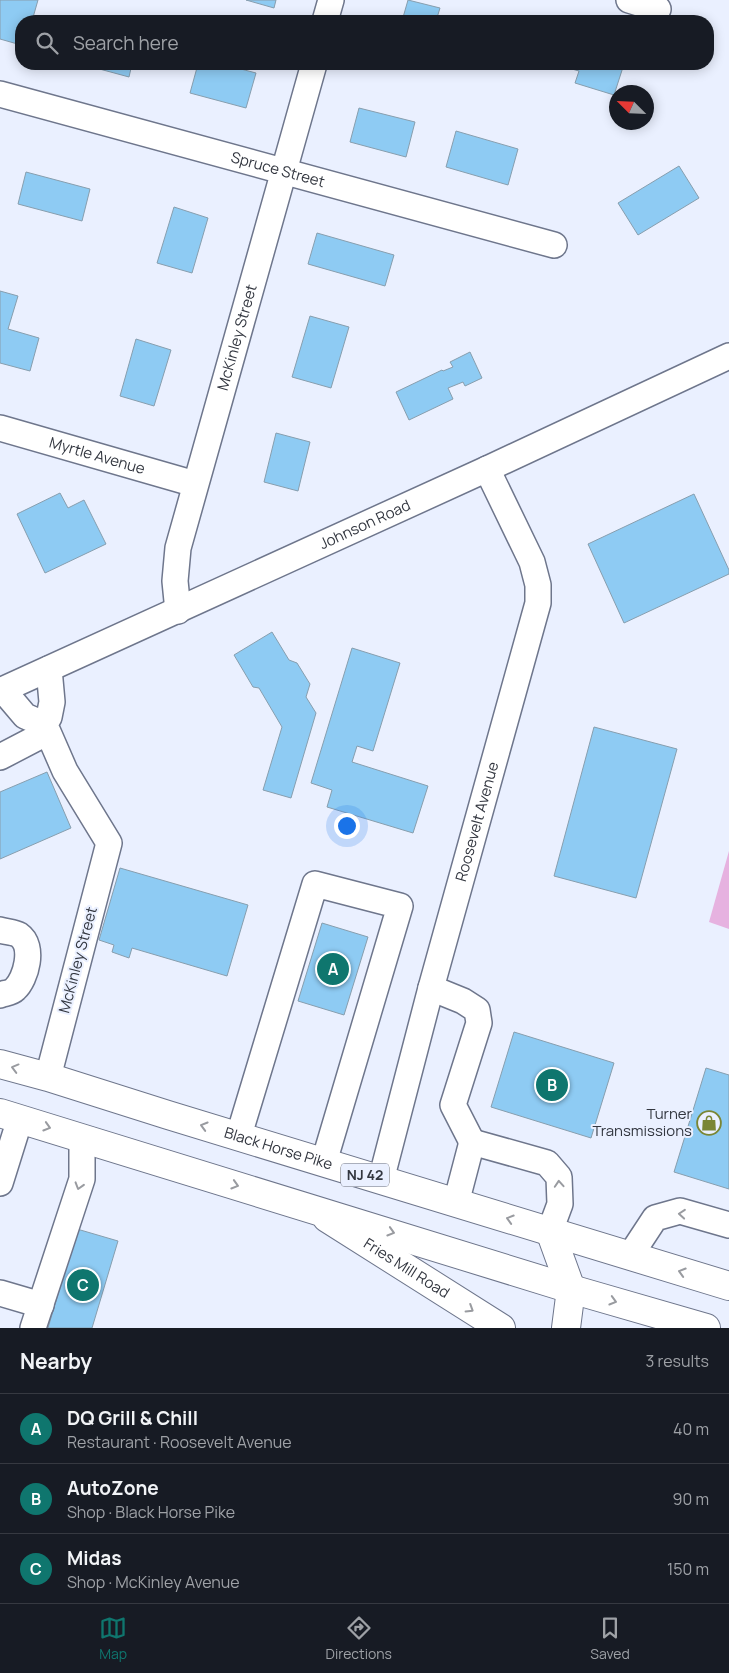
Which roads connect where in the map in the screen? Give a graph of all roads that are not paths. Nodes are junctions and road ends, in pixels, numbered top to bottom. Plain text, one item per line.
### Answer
1 (331, 0) edge
2 (629, 0) edge
3 (658, 9) dead end
4 (327, 15) edge
5 (312, 70) edge
6 (0, 94) edge
7 (283, 173) junction
8 (554, 245) dead end
9 (729, 356) edge
10 (0, 428) edge
11 (487, 469) junction
12 (195, 484) junction
13 (178, 611) junction
14 (49, 669) junction
15 (1, 691) edge
16 (46, 726) junction
17 (0, 757) edge
18 (0, 930) edge
19 (431, 988) junction
20 (0, 995) edge
21 (0, 1064) edge
22 (48, 1077) junction
23 (10, 1116) edge
24 (239, 1135) junction
25 (82, 1138) junction
26 (472, 1142) junction
27 (324, 1162) junction
28 (381, 1180) junction
29 (0, 1183) edge
30 (456, 1203) junction
31 (311, 1208) junction
32 (729, 1225) edge
33 (550, 1231) junction
34 (630, 1256) junction
35 (729, 1286) edge
36 (571, 1289) junction
37 (0, 1293) edge
38 (37, 1316) edge
39 (500, 1328) edge
40 (566, 1328) edge
41 (706, 1328) edge

1 - 4 street
2 - 3 street
5 - 7 street, McKinley Street
6 - 7 street, Spruce Street
7 - 8 street, Spruce Street
7 - 12 street, McKinley Street
9 - 11 street, Johnson Road
10 - 12 street, Myrtle Avenue
11 - 13 street, Johnson Road
11 - 19 street, Roosevelt Avenue
12 - 13 street, McKinley Street
13 - 14 street, Johnson Road
14 - 15 street, Johnson Road
14 - 16 street
15 - 16 street
16 - 17 street
16 - 22 street, McKinley Street
18 - 20 street
19 - 26 street
19 - 28 street, Roosevelt Avenue
22 -> 21 main road, Black Horse Pike / NJ 42
24 -> 22 main road, Black Horse Pike / NJ 42
23 -> 25 main road
23 - 29 street
24 - 27 main road, Black Horse Pike / NJ 42
24 - 27 street
25 -> 31 main road
25 -> 38 street
26 - 30 street
33 -> 26 street
27 - 28 main road, Black Horse Pike / NJ 42
28 - 30 main road, Black Horse Pike / NJ 42
33 -> 30 main road, Black Horse Pike / NJ 42
31 -> 36 main road
31 -> 39 main road, Fries Mill Road
32 -> 34 street
33 - 34 main road, Black Horse Pike / NJ 42
33 - 36 main road
35 -> 34 main road, Black Horse Pike / NJ 42
36 - 40 main road
36 -> 41 main road
37 - 38 street

